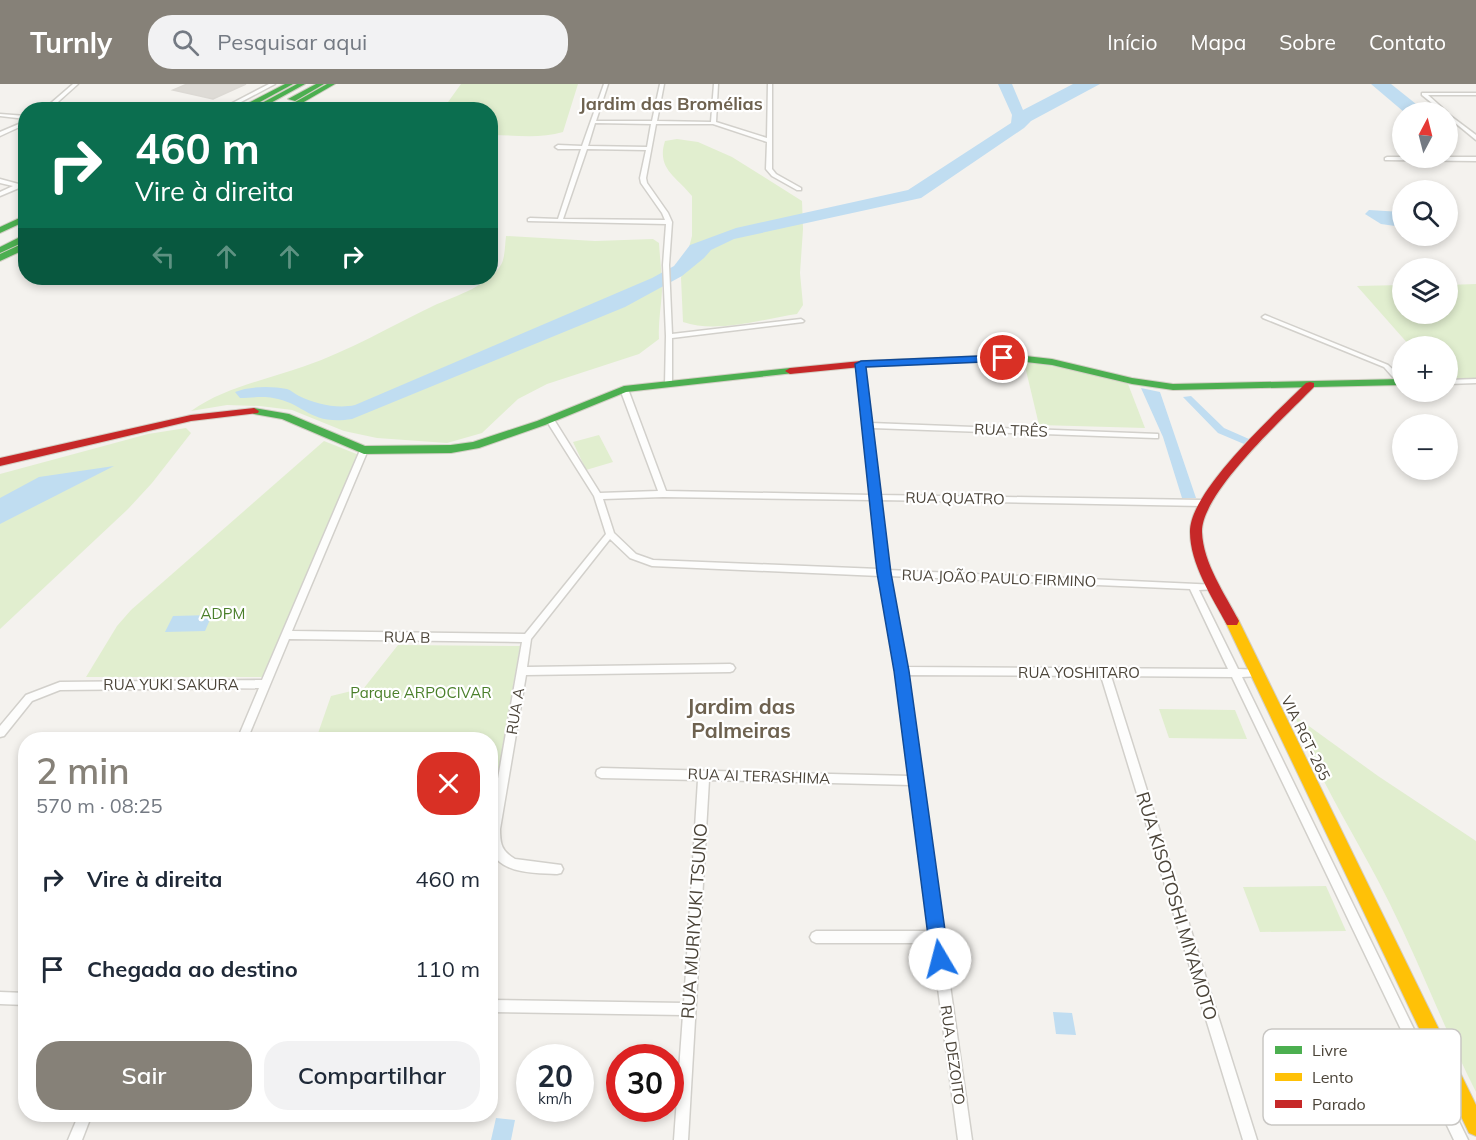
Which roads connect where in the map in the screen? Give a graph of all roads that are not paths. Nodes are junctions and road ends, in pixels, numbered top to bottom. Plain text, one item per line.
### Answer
1 (76, 84) edge
2 (273, 84) edge
3 (290, 84) edge
4 (302, 84) edge
5 (321, 84) edge
6 (332, 84) edge
7 (606, 84) edge
8 (662, 84) edge
9 (716, 84) edge
10 (770, 84) edge
11 (1465, 94) junction
12 (1476, 94) edge
13 (263, 97) junction
14 (55, 102) edge
15 (237, 102) edge
16 (253, 102) edge
17 (256, 102) edge
18 (267, 102) edge
19 (287, 102) edge
20 (297, 102) edge
21 (1432, 102) edge
22 (1476, 102) edge
23 (0, 115) edge
24 (18, 117) edge
25 (592, 122) junction
26 (654, 123) junction
27 (713, 123) junction
28 (1458, 124) edge
29 (18, 126) edge
30 (0, 134) edge
31 (1476, 138) edge
32 (770, 141) junction
33 (558, 147) dead end
34 (584, 147) junction
35 (649, 149) junction
36 (1387, 159) dead end
37 (1476, 159) edge
38 (0, 181) edge
39 (18, 186) joint
40 (799, 189) dead end
41 (0, 194) edge
42 (530, 220) dead end
43 (560, 220) junction
44 (18, 221) edge
45 (669, 222) junction
46 (18, 229) edge
47 (0, 230) edge
48 (0, 238) edge
49 (18, 241) edge
50 (18, 249) edge
51 (0, 250) edge
52 (0, 258) edge
53 (1265, 317) dead end
54 (801, 321) dead end
55 (669, 336) junction
56 (861, 364) junction
57 (1392, 372) edge
58 (1476, 381) edge
59 (1392, 382) edge
60 (1458, 382) edge
61 (668, 384) junction
62 (1310, 385) junction
63 (624, 389) junction
64 (550, 420) junction
65 (867, 425) junction
66 (1155, 436) dead end
67 (364, 450) junction
68 (0, 462) edge
69 (663, 494) junction
70 (598, 496) junction
71 (877, 497) junction
72 (1203, 503) junction
73 (610, 534) junction
74 (884, 573) junction
75 (1193, 586) junction
76 (1215, 587) junction
77 (286, 635) junction
78 (527, 638) junction
79 (730, 668) dead end
80 (522, 671) junction
81 (901, 671) junction
82 (1105, 673) junction
83 (1234, 673) junction
84 (1257, 673) junction
85 (265, 684) junction
86 (245, 732) edge
87 (0, 734) edge
88 (601, 773) dead end
89 (704, 775) junction
90 (916, 781) junction
91 (498, 811) edge
92 (498, 854) edge
93 (557, 869) dead end
94 (816, 937) dead end
95 (937, 937) junction
96 (0, 998) edge
97 (18, 999) edge
98 (498, 1006) edge
99 (688, 1009) junction
100 (1407, 1029) edge
101 (1429, 1029) edge
102 (1461, 1095) edge
103 (83, 1122) edge
104 (1454, 1125) edge
105 (1476, 1126) edge
106 (75, 1140) edge
107 (681, 1140) edge
108 (965, 1140) edge
109 (1250, 1140) edge
110 (1461, 1140) edge

1 - 14 street
2 - 15 street
3 - 13 main road
4 - 18 main road
5 - 19 main road
6 - 20 main road
7 - 25 street
8 - 26 street
9 - 27 street
10 - 32 street
11 - 12 street
11 - 21 street
11 - 22 street
13 - 16 main road
13 - 17 main road
23 - 24 street
25 - 26 street
25 - 34 street
26 - 27 street
26 - 35 street
27 - 32 street
28 - 31 street
29 - 30 street
32 - 40 street
33 - 34 street
34 - 35 street
34 - 43 street
35 - 45 street
36 - 37 street
38 - 39 street
39 - 41 street
42 - 43 street
43 - 45 street
44 - 47 main road
45 - 55 street
46 - 48 main road
49 - 51 main road
50 - 52 main road
53 - 57 street
54 - 55 street
55 - 61 street
56 - 61 main road
56 - 62 main road
56 - 65 street, RUA DEZOITO
58 - 60 street
59 - 62 main road
61 - 63 main road
62 - 72 main road, VIA RGT-265
63 - 64 main road
63 - 69 street
64 - 67 main road
64 - 70 street
65 - 66 street, RUA TRÊS
65 - 71 street, RUA DEZOITO
67 - 68 main road
67 - 77 street
69 - 70 street, RUA QUATRO
69 - 71 street, RUA QUATRO
70 - 73 street
71 - 72 street, RUA QUATRO
71 - 74 street, RUA DEZOITO
72 - 76 main road, VIA RGT-265
73 - 74 street, RUA JOÃO PAULO FIRMINO
73 - 78 street, RUA A
74 - 75 street, RUA JOÃO PAULO FIRMINO
74 - 81 street, RUA DEZOITO
75 - 76 street, RUA JOÃO PAULO FIRMINO
75 - 83 street
76 - 84 main road, VIA RGT-265
77 - 78 street, RUA B
77 - 85 street
78 - 80 street, RUA A
79 - 80 street
80 - 91 street, RUA A
81 - 82 street, RUA YOSHITARO
81 - 90 street, RUA DEZOITO
82 - 83 street, RUA YOSHITARO
82 - 109 street, RUA KISOTOSHI MIYAMOTO
83 - 84 street, RUA YOSHITARO
83 - 100 street
84 - 101 main road, VIA RGT-265
85 - 86 street
85 - 87 street, RUA YUKI SAKURA
88 - 89 street, RUA AI TERASHIMA
89 - 90 street, RUA AI TERASHIMA
89 - 99 street, RUA MURIYUKI TSUNO
90 - 95 street, RUA DEZOITO
92 - 93 street, RUA A
94 - 95 street
95 - 108 street, RUA DEZOITO
96 - 97 street
98 - 99 street
99 - 107 street, RUA MURIYUKI TSUNO
102 - 105 main road, VIA RGT-265
103 - 106 street
104 - 110 street

